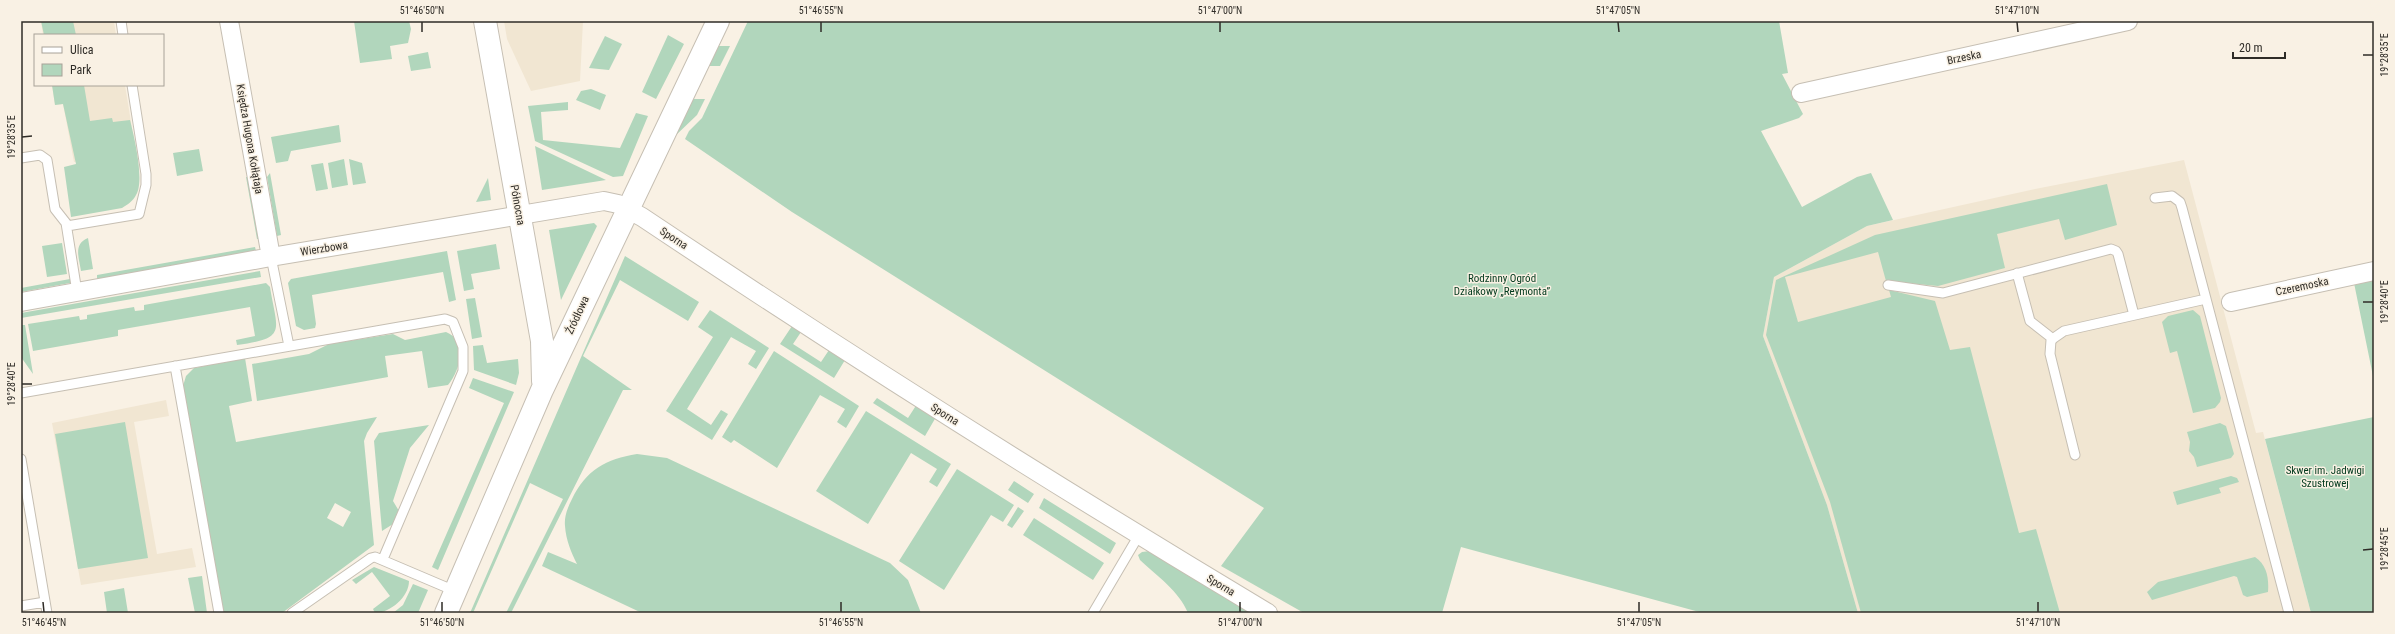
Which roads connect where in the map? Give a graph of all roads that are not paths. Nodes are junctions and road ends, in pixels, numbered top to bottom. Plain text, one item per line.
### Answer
1 (121, 21) edge
2 (229, 21) edge
3 (485, 21) edge
4 (718, 21) edge
5 (2128, 21) edge
6 (123, 34) edge
7 (132, 86) edge
8 (1801, 93) dead end
9 (21, 158) edge
10 (2155, 198) dead end
11 (627, 208) junction
12 (520, 216) junction
13 (67, 226) junction
14 (271, 257) junction
15 (2374, 271) edge
16 (2017, 274) junction
17 (1888, 285) dead end
18 (77, 292) junction
19 (2206, 299) junction
20 (21, 302) edge
21 (2231, 302) dead end
22 (2134, 315) junction
23 (2052, 339) junction
24 (289, 346) junction
25 (176, 366) junction
26 (542, 390) junction
27 (21, 393) edge
28 (2075, 455) dead end
29 (21, 459) edge
30 (1139, 535) junction
31 (383, 559) junction
32 (455, 592) junction
33 (45, 602) junction
34 (21, 606) edge
35 (47, 613) edge
36 (219, 613) edge
37 (292, 613) edge
38 (446, 613) edge
39 (1093, 613) edge
40 (1268, 613) edge
41 (2289, 613) edge

1 - 6 lane
2 - 14 street, Księdza Hugona Kołłątaja
3 - 12 street, Północna
4 - 11 street, Źródłowa
5 - 8 street, Brzeska
7 - 13 lane
9 - 13 lane
10 - 19 lane
11 - 12 street, Wierzbowa
11 - 26 street, Źródłowa
11 - 30 street, Sporna
12 - 14 street, Wierzbowa
12 - 26 street, Północna
13 - 18 lane
14 - 18 street, Wierzbowa
14 - 24 lane
15 - 21 street, Czeremoska
16 - 17 lane
16 - 22 lane
16 - 23 lane
18 - 20 street, Wierzbowa
19 - 22 lane
19 - 41 lane
22 - 23 lane
23 - 28 lane
24 - 25 lane
24 - 31 lane
25 - 27 lane
25 - 36 lane
26 - 32 street, Źródłowa
29 - 33 lane
30 - 39 lane
30 - 40 street, Sporna
31 - 32 lane
31 - 37 lane
32 - 38 street, Źródłowa
33 - 34 lane
33 - 35 lane

